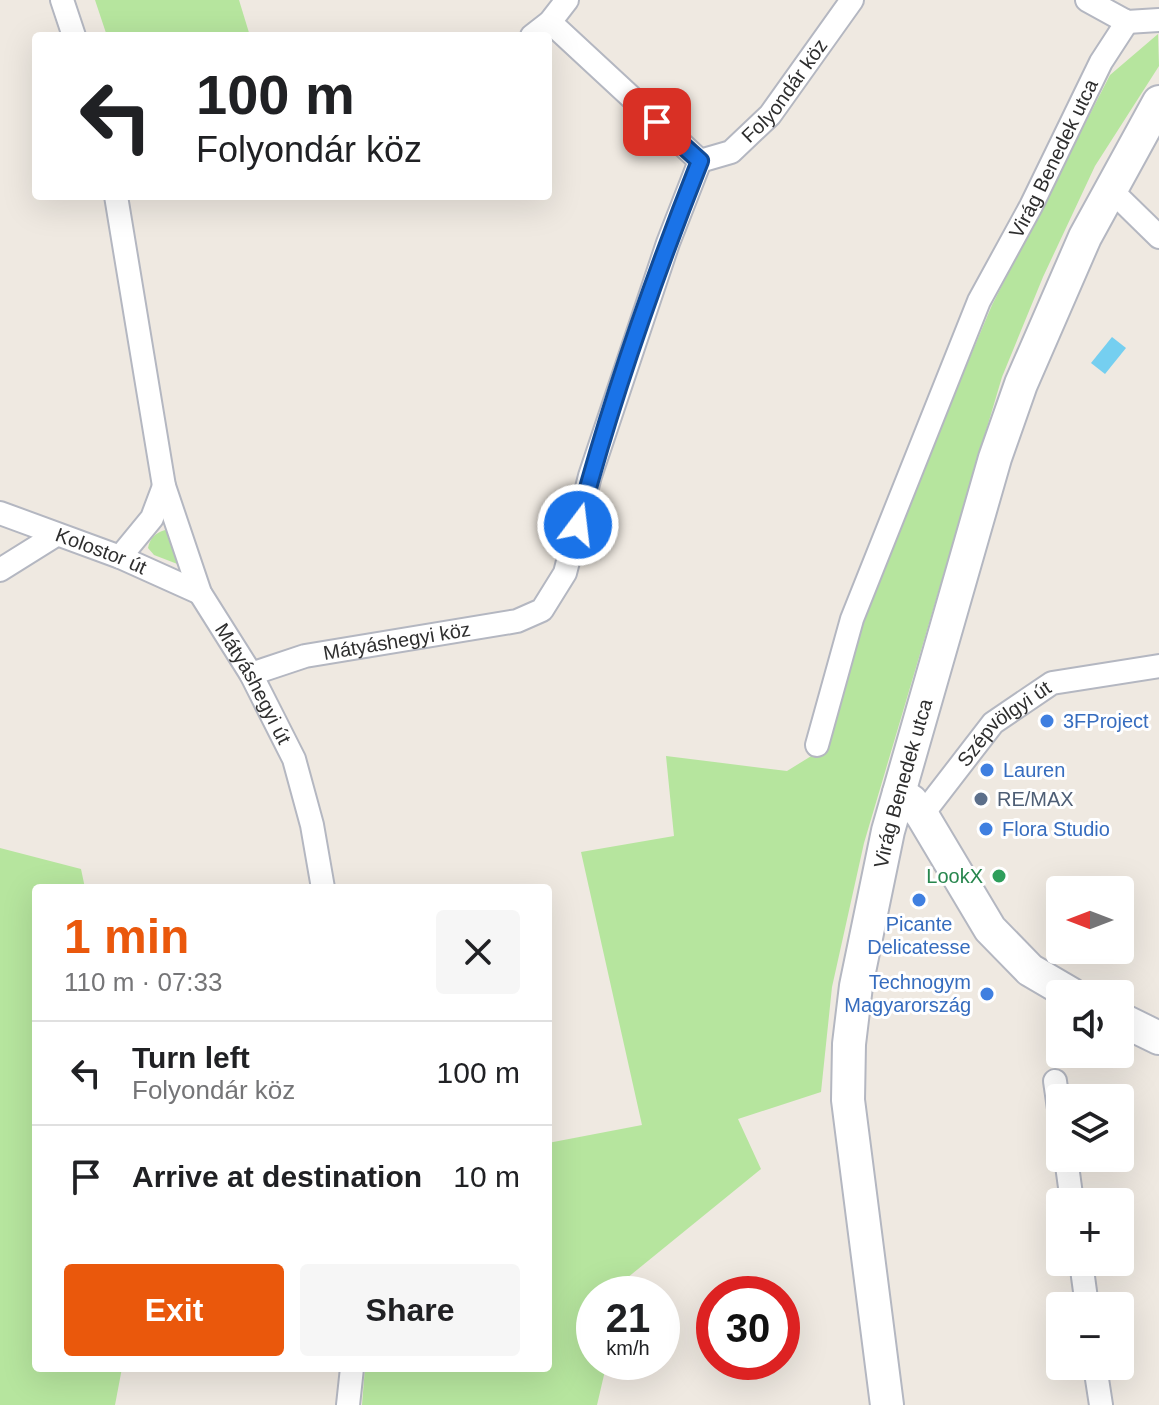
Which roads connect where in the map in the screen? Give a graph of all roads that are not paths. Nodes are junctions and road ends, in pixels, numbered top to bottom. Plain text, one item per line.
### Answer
1 (62, 0) edge
2 (567, 0) edge
3 (852, 0) edge
4 (1087, 0) edge
5 (1159, 20) edge
6 (550, 22) junction
7 (1127, 22) junction
8 (73, 32) edge
9 (537, 32) edge
10 (1159, 102) edge
11 (700, 161) junction
12 (1111, 190) junction
13 (117, 200) edge
14 (1159, 237) edge
15 (164, 486) junction
16 (0, 513) edge
17 (56, 535) junction
18 (120, 557) junction
19 (0, 570) edge
20 (200, 593) junction
21 (1159, 666) edge
22 (251, 674) junction
23 (817, 745) dead end
24 (911, 804) junction
25 (322, 884) edge
26 (1047, 980) edge
27 (1134, 1026) edge
28 (1159, 1038) edge
29 (1055, 1081) dead end
30 (1055, 1084) edge
31 (352, 1372) edge
32 (1097, 1380) edge
33 (348, 1405) edge
34 (887, 1405) edge
35 (1101, 1405) edge

1 - 8 street
2 - 6 street
3 - 11 street, Folyondár köz
4 - 7 street
5 - 7 street
6 - 9 street
6 - 11 street
7 - 23 street, Virág Benedek utca
10 - 12 street
11 - 22 street, Mátyáshegyi köz
12 - 14 street
12 - 24 street, Virág Benedek utca
13 - 15 street, Mátyáshegyi út
15 - 18 street
15 - 20 street, Mátyáshegyi út
16 - 17 street, Kolostor út
17 - 18 street, Kolostor út
17 - 19 street
18 - 20 street, Kolostor út
20 - 22 street, Mátyáshegyi út
21 - 24 street, Szépvölgyi út
22 - 25 street, Mátyáshegyi út
24 - 26 street
24 - 34 street, Virág Benedek utca
27 - 28 street
29 - 30 street
31 - 33 street
32 - 35 street

